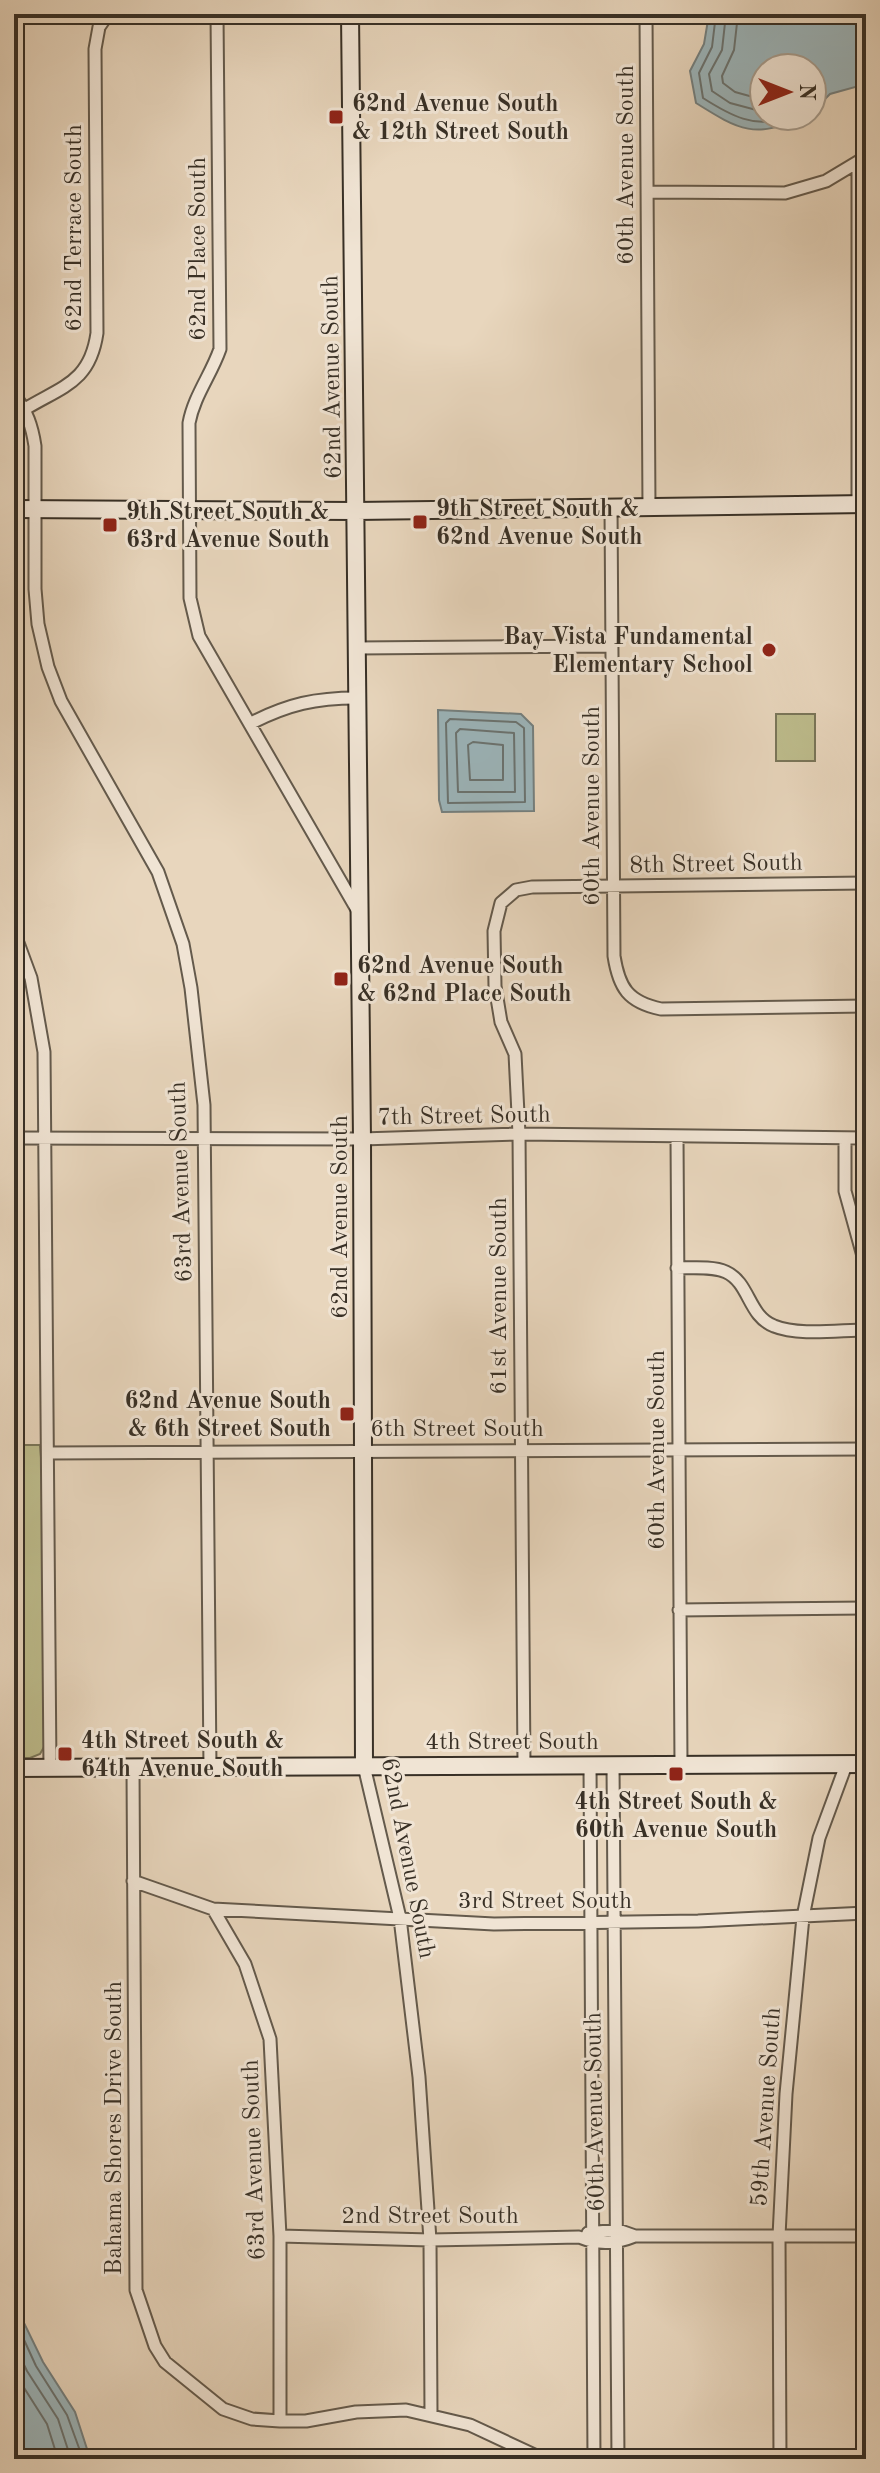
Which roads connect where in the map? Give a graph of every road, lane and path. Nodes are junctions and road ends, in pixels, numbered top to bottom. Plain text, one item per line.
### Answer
1 (108, 14) edge
2 (217, 14) edge
3 (350, 14) edge
4 (646, 14) edge
5 (862, 159) edge
6 (647, 192) junction
7 (14, 395) edge
8 (25, 409) junction
9 (862, 504) edge
10 (611, 507) junction
11 (649, 507) junction
12 (189, 508) junction
13 (14, 509) edge
14 (34, 509) junction
15 (356, 511) junction
16 (612, 646) junction
17 (357, 648) junction
18 (357, 698) junction
19 (251, 723) junction
20 (866, 883) edge
21 (613, 886) junction
22 (359, 914) junction
23 (14, 932) edge
24 (494, 975) joint
25 (866, 1006) edge
26 (519, 1134) junction
27 (677, 1137) junction
28 (14, 1138) edge
29 (46, 1138) junction
30 (204, 1138) junction
31 (845, 1138) junction
32 (866, 1138) edge
33 (362, 1139) junction
34 (866, 1267) edge
35 (677, 1268) junction
36 (866, 1330) edge
37 (678, 1449) junction
38 (866, 1449) edge
39 (364, 1450) junction
40 (521, 1450) junction
41 (207, 1452) junction
42 (49, 1453) junction
43 (866, 1608) edge
44 (679, 1610) junction
45 (681, 1763) junction
46 (524, 1764) junction
47 (590, 1764) junction
48 (613, 1764) junction
49 (866, 1764) edge
50 (846, 1765) junction
51 (364, 1766) junction
52 (14, 1768) edge
53 (210, 1768) junction
54 (50, 1769) junction
55 (133, 1769) junction
56 (133, 1881) junction
57 (213, 1909) junction
58 (866, 1913) edge
59 (803, 1917) junction
60 (400, 1918) junction
61 (591, 1923) junction
62 (614, 1923) junction
63 (618, 2230) junction
64 (280, 2236) junction
65 (593, 2236) junction
66 (635, 2236) junction
67 (779, 2236) junction
68 (866, 2236) edge
69 (430, 2240) junction
70 (618, 2243) junction
71 (431, 2414) junction
72 (280, 2421) junction
73 (543, 2459) edge
74 (594, 2459) edge
75 (618, 2459) edge
76 (780, 2459) edge

1 - 8 street, 62nd Terrace South
2 - 12 street, 62nd Place South
3 - 15 street, 62nd Avenue South
4 - 6 street, 60th Avenue South
5 - 6 street
5 - 9 street
6 - 11 street, 60th Avenue South
7 - 8 street, 63rd Avenue South
8 - 14 street, 63rd Avenue South
9 - 11 street
10 - 11 street
10 - 15 street
10 - 16 street, 60th Avenue South
12 - 14 street
12 - 15 street
12 - 19 street, 62nd Place South
13 - 14 street
14 - 30 street, 63rd Avenue South
15 - 17 street, 62nd Avenue South
16 - 17 street
16 - 21 street, 60th Avenue South
17 - 18 street, 62nd Avenue South
18 - 19 street
18 - 22 street, 62nd Avenue South
19 - 22 street, 62nd Place South
20 - 21 street, 8th Street South
21 - 24 street, 8th Street South
21 - 25 street, 60th Avenue South
22 - 33 street, 62nd Avenue South
23 - 29 street
24 - 26 street, 61st Avenue South
26 - 27 street, 7th Street South
26 - 33 street, 7th Street South
26 - 40 street, 61st Avenue South
27 - 31 street, 7th Street South
27 - 35 street, 60th Avenue South
28 - 29 street, 7th Street South
29 - 30 street, 7th Street South
29 - 42 street
30 - 33 street, 7th Street South
30 - 41 street, 63rd Avenue South
31 - 32 street, 7th Street South
31 - 34 street
33 - 39 street, 62nd Avenue South
35 - 36 street
35 - 37 street, 60th Avenue South
37 - 38 street, 6th Street South
37 - 40 street, 6th Street South
37 - 44 street, 60th Avenue South
39 - 40 street, 6th Street South
39 - 41 street, 6th Street South
39 - 51 street, 62nd Avenue South
40 - 46 street, 61st Avenue South
41 - 42 street, 6th Street South
41 - 53 street, 63rd Avenue South
42 - 54 street
43 - 44 street
44 - 45 street, 60th Avenue South
45 - 48 street, 4th Street South
45 - 50 street, 4th Street South
46 - 47 street, 4th Street South
46 - 51 street, 4th Street South
47 - 48 street, 4th Street South
47 - 61 street, 60th Avenue South
48 - 62 street, 60th Avenue South
49 - 50 street, 4th Street South
50 - 59 street, 59th Avenue South
51 - 53 street, 4th Street South
51 - 60 street, 62nd Avenue South
52 - 54 street, 4th Street South
53 - 55 street, 4th Street South
54 - 55 street, 4th Street South
55 - 56 street, Bahama Shores Drive South
56 - 57 street, 3rd Street South
56 - 72 street, Bahama Shores Drive South
57 - 60 street, 3rd Street South
57 - 64 street, 63rd Avenue South
58 - 59 street, 3rd Street South
59 - 62 street, 3rd Street South
59 - 67 street, 59th Avenue South
60 - 61 street, 3rd Street South
60 - 69 street, 62nd Avenue South
61 - 62 street, 3rd Street South
61 - 65 street, 60th Avenue South
62 - 63 street, 60th Avenue South
63 - 65 street, 2nd Street South
63 - 66 street, 2nd Street South
63 - 70 street, 60th Avenue South
64 - 69 street, 2nd Street South
64 - 72 street, 63rd Avenue South
65 - 69 street, 2nd Street South
65 - 70 street, 2nd Street South
65 - 74 street, 60th Avenue South
66 - 67 street, 2nd Street South
66 - 70 street, 2nd Street South
67 - 68 street, 2nd Street South
67 - 76 street, 59th Avenue South
69 - 71 street, 62nd Avenue South
70 - 75 street, 60th Avenue South
71 - 72 street, Bahama Shores Drive South
71 - 73 street, Bahama Shores Drive South

